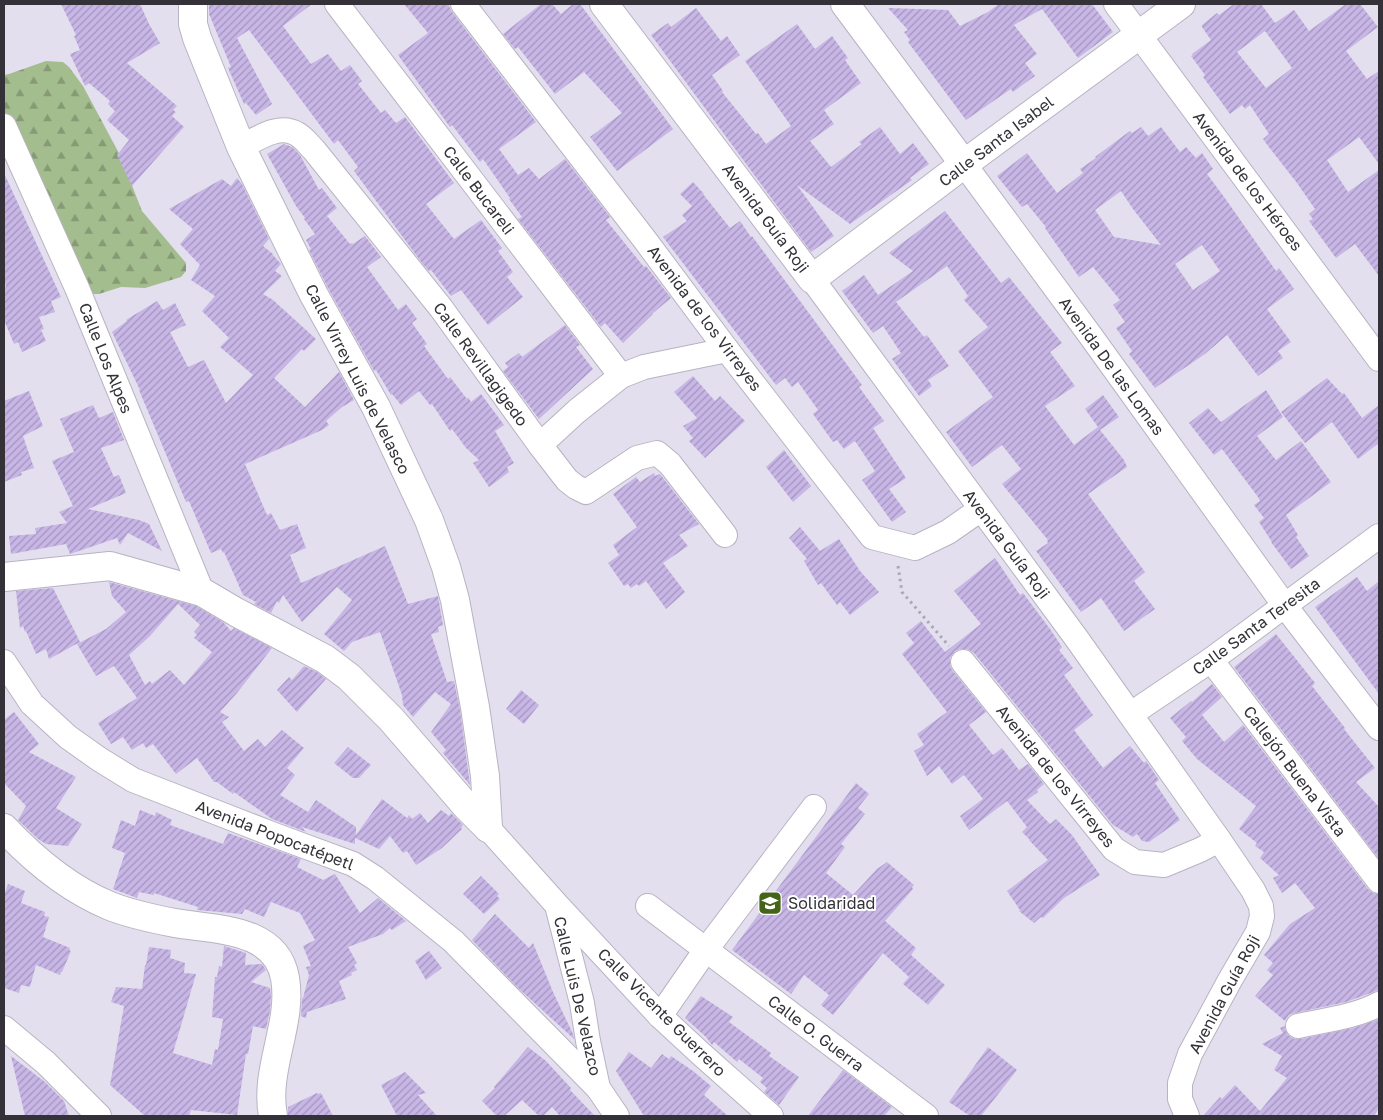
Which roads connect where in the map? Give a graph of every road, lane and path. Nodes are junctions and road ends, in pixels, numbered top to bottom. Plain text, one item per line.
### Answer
1 (193, 4) edge
2 (337, 4) edge
3 (464, 4) edge
4 (604, 4) edge
5 (845, 4) edge
6 (1116, 4) edge
7 (1181, 4) edge
8 (1139, 35) junction
9 (4, 126) edge
10 (241, 148) junction
11 (964, 164) junction
12 (812, 279) junction
13 (728, 350) junction
14 (1379, 359) edge
15 (621, 376) junction
16 (540, 444) junction
17 (981, 510) junction
18 (725, 536) dead end
19 (1379, 536) edge
20 (895, 543) junction
21 (4, 575) edge
22 (202, 592) junction
23 (1284, 606) junction
24 (1211, 660) junction
25 (4, 662) edge
26 (963, 662) joint
27 (1131, 714) junction
28 (1379, 728) edge
29 (814, 807) dead end
30 (4, 828) edge
31 (488, 828) junction
32 (1219, 840) junction
33 (1379, 881) edge
34 (557, 905) junction
35 (648, 906) dead end
36 (705, 950) junction
37 (1379, 1004) edge
38 (660, 1016) junction
39 (1298, 1026) dead end
40 (4, 1028) edge
41 (598, 1088) junction
42 (99, 1116) edge
43 (272, 1116) edge
44 (617, 1116) edge
45 (771, 1116) edge
46 (926, 1116) edge
47 (1188, 1116) edge

1 - 10 street, Calle Virrey Luis de Velasco
2 - 15 street, Calle Bucareli
3 - 13 street, Avenida de los Virreyes
4 - 12 street, Avenida Guía Roji
5 - 11 street, Avenida De las Lomas
6 - 8 street, Avenida de los Héroes
7 - 8 street, Calle Santa Isabel
8 - 11 street, Calle Santa Isabel
8 - 14 street, Avenida de los Héroes
9 - 22 street, Calle Los Alpes
10 - 16 street, Calle Revillagigedo
10 - 31 street, Calle Virrey Luis de Velasco
11 - 12 street, Calle Santa Isabel
11 - 23 street, Avenida De las Lomas
12 - 17 street, Avenida Guía Roji
13 - 15 street
13 - 20 street, Avenida de los Virreyes
15 - 16 street
16 - 18 street, Calle Revillagigedo
17 - 20 street, Avenida de los Virreyes
17 - 27 street, Avenida Guía Roji
19 - 23 street, Calle Santa Teresita
20 - 26 path
21 - 22 street
22 - 31 street
23 - 24 street, Calle Santa Teresita
23 - 28 street, Avenida De las Lomas
24 - 27 street, Calle Santa Teresita
24 - 33 street, Callejón Buena Vista
25 - 41 street, Avenida Popocatépetl
26 - 32 street, Avenida de los Virreyes
27 - 32 street, Avenida Guía Roji
29 - 36 street
30 - 43 street
31 - 34 street
32 - 47 street, Avenida Guía Roji
34 - 38 street, Calle Vicente Guerrero
34 - 41 street, Calle Luis De Velazco
35 - 36 street, Calle O. Guerra
36 - 38 street
36 - 46 street, Calle O. Guerra
37 - 39 street
38 - 45 street, Calle Vicente Guerrero
40 - 42 street
41 - 44 street, Avenida Popocatépetl

